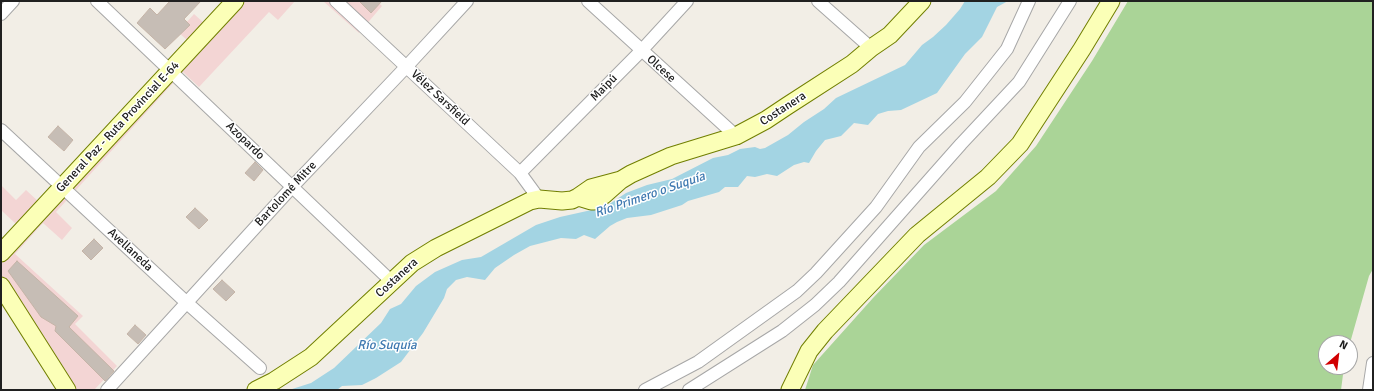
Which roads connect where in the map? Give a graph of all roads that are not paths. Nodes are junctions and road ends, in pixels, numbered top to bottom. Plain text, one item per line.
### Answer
1 (13, 1) edge
2 (97, 1) edge
3 (235, 1) edge
4 (336, 1) edge
5 (467, 1) edge
6 (588, 1) edge
7 (686, 1) edge
8 (818, 1) edge
9 (922, 1) edge
10 (1029, 1) edge
11 (1070, 1) edge
12 (1111, 1) edge
13 (1, 14) edge
14 (871, 48) junction
15 (641, 51) junction
16 (407, 66) junction
17 (170, 70) junction
18 (1, 130) edge
19 (736, 136) junction
20 (520, 173) junction
21 (293, 186) junction
22 (63, 187) junction
23 (539, 199) junction
24 (3, 251) edge
25 (391, 281) junction
26 (2, 288) edge
27 (187, 303) junction
28 (1373, 363) edge
29 (260, 368) dead end
30 (67, 390) edge
31 (107, 390) edge
32 (256, 390) edge
33 (645, 390) edge
34 (689, 390) edge
35 (790, 390) edge
36 (1369, 390) edge

1 - 13 street
2 - 17 street, Azopardo
3 - 17 street, General Paz - Ruta Provincial E-64
4 - 16 street, Vélez Sarsfield
5 - 16 street, Bartolomé Mitre
6 - 15 street, Olcese
7 - 15 street, Maipú
8 - 14 street
9 - 14 street, Costanera
10 - 33 street
11 - 34 street
12 - 35 street
14 - 19 street, Costanera
15 - 19 street, Olcese
15 - 20 street, Maipú
16 - 20 street, Vélez Sarsfield
16 - 21 street, Bartolomé Mitre
17 - 21 street, Azopardo
17 - 22 street, General Paz - Ruta Provincial E-64
18 - 22 street, Avellaneda
19 - 23 street, Costanera
20 - 23 street, Vélez Sarsfield
21 - 25 street, Azopardo
21 - 27 street, Bartolomé Mitre
22 - 24 street, General Paz - Ruta Provincial E-64
22 - 27 street, Avellaneda
23 - 25 street, Costanera
25 - 32 street, Costanera
26 - 30 street
27 - 29 street, Avellaneda
27 - 31 street, Bartolomé Mitre
28 - 36 street

